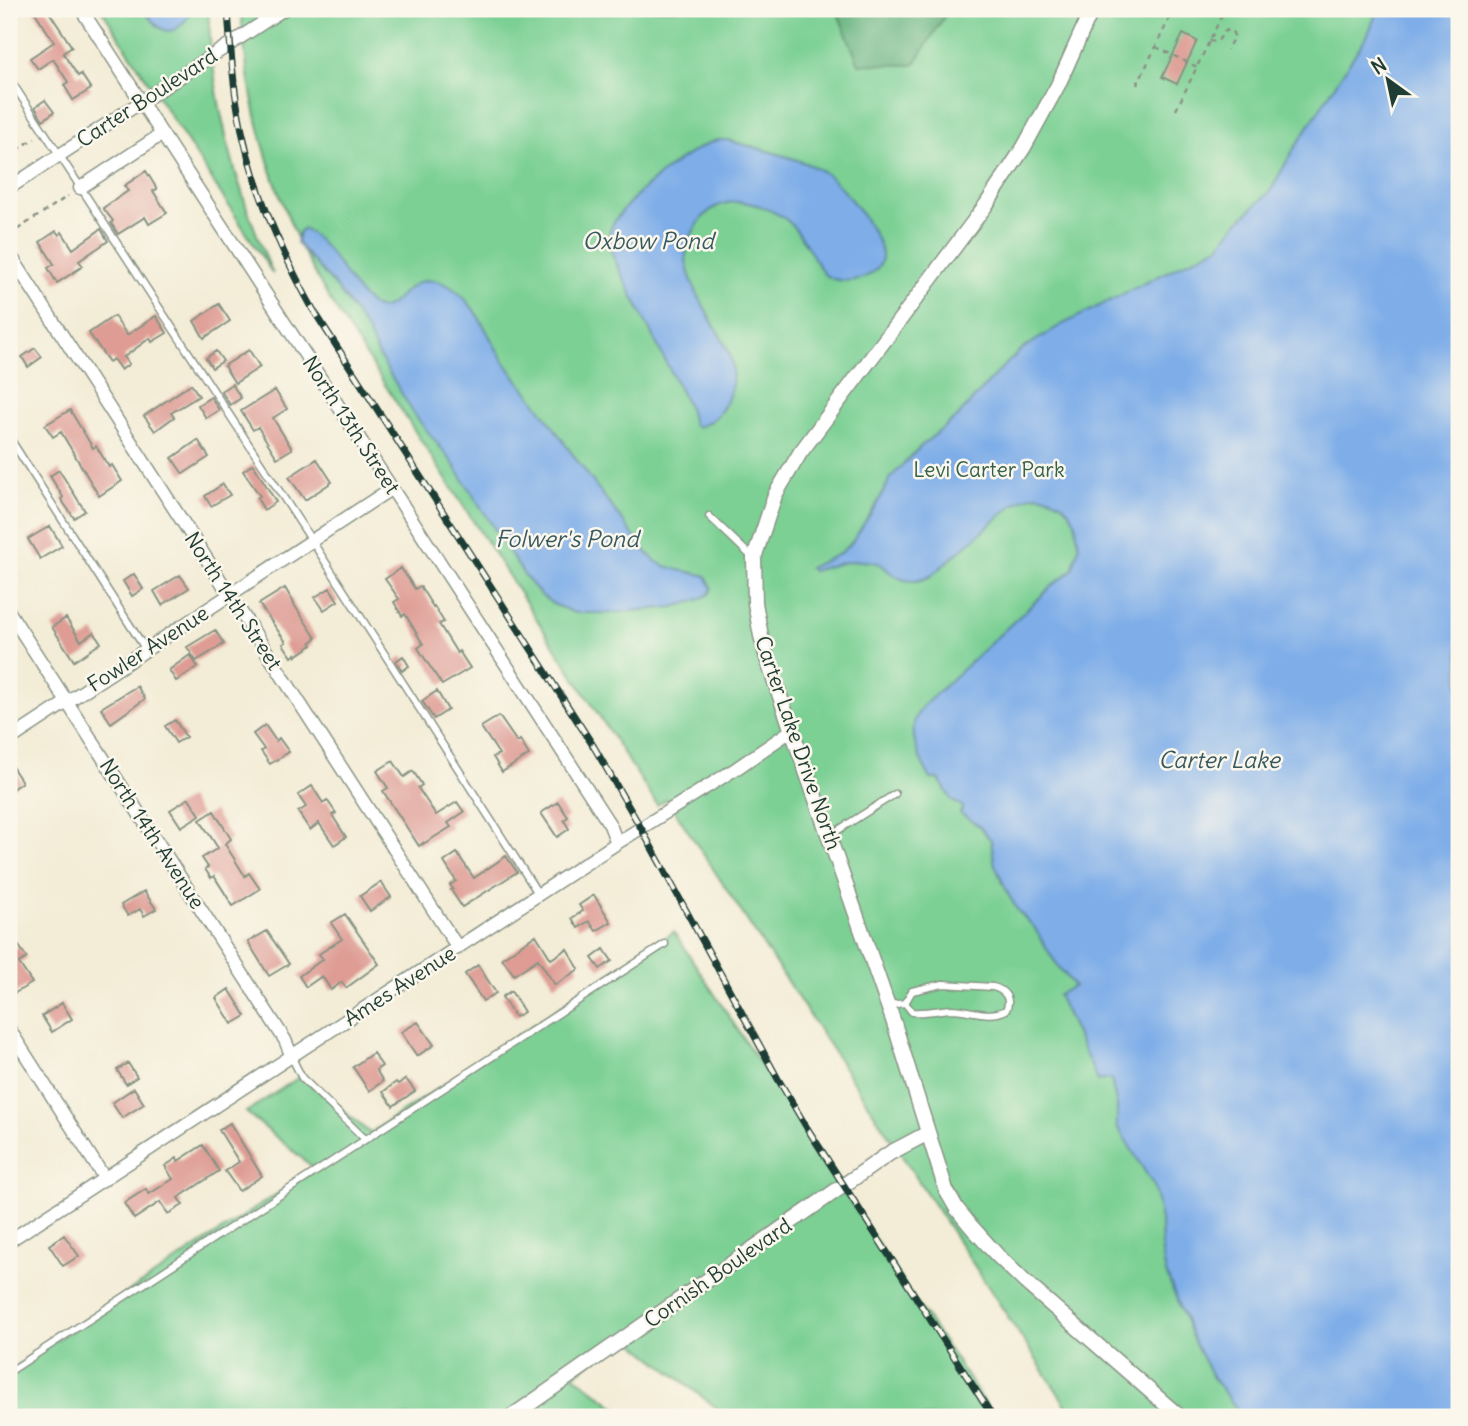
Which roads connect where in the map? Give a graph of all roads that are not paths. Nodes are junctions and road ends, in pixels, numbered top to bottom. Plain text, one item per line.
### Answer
1 (81, 9) edge
2 (284, 9) edge
3 (1092, 9) edge
4 (9, 78) edge
5 (141, 101) junction
6 (163, 134) junction
7 (59, 155) junction
8 (9, 188) edge
9 (80, 188) junction
10 (9, 253) edge
11 (9, 438) edge
12 (392, 488) junction
13 (709, 516) dead end
14 (312, 541) junction
15 (754, 558) junction
16 (229, 595) junction
17 (9, 612) edge
18 (146, 650) junction
19 (67, 702) junction
20 (792, 730) junction
21 (9, 740) edge
22 (895, 794) dead end
23 (830, 836) junction
24 (617, 843) junction
25 (538, 895) junction
26 (665, 944) dead end
27 (458, 948) junction
28 (905, 1003) junction
29 (887, 1005) junction
30 (9, 1029) edge
31 (292, 1057) junction
32 (928, 1133) junction
33 (365, 1139) junction
34 (105, 1179) junction
35 (9, 1241) edge
36 (9, 1372) edge
37 (511, 1417) edge
38 (1180, 1417) edge

1 - 5 street, North 13th Street
2 - 5 street, Carter Boulevard
3 - 15 street, Carter Lake Drive North
4 - 7 lane
5 - 6 street, North 13th Street
5 - 7 street, Carter Boulevard
6 - 9 street
6 - 12 street, North 13th Street
7 - 8 street, Carter Boulevard
7 - 9 lane
9 - 14 lane
10 - 16 street, North 14th Street
11 - 18 lane
12 - 14 street, Fowler Avenue
12 - 24 street, North 13th Street
13 - 15 lane
14 - 16 street, Fowler Avenue
14 - 25 lane
15 - 20 street, Carter Lake Drive North
16 - 18 street, Fowler Avenue
16 - 27 street, North 14th Street
17 - 19 street, North 14th Avenue
18 - 19 street, Fowler Avenue
19 - 21 street, Fowler Avenue
19 - 31 street, North 14th Avenue
20 - 23 street, Carter Lake Drive North
20 - 24 street, Ames Avenue
22 - 23 lane
23 - 29 street, Carter Lake Drive North
24 - 25 street, Ames Avenue
25 - 27 street, Ames Avenue
26 - 33 lane
27 - 31 street, Ames Avenue
28 - 28 lane
28 - 29 lane
29 - 32 street, Carter Lake Drive North
30 - 34 street
31 - 33 lane
31 - 34 street, Ames Avenue
32 - 37 street, Cornish Boulevard
32 - 38 street, Carter Lake Drive North
33 - 36 lane
34 - 35 street, Ames Avenue

